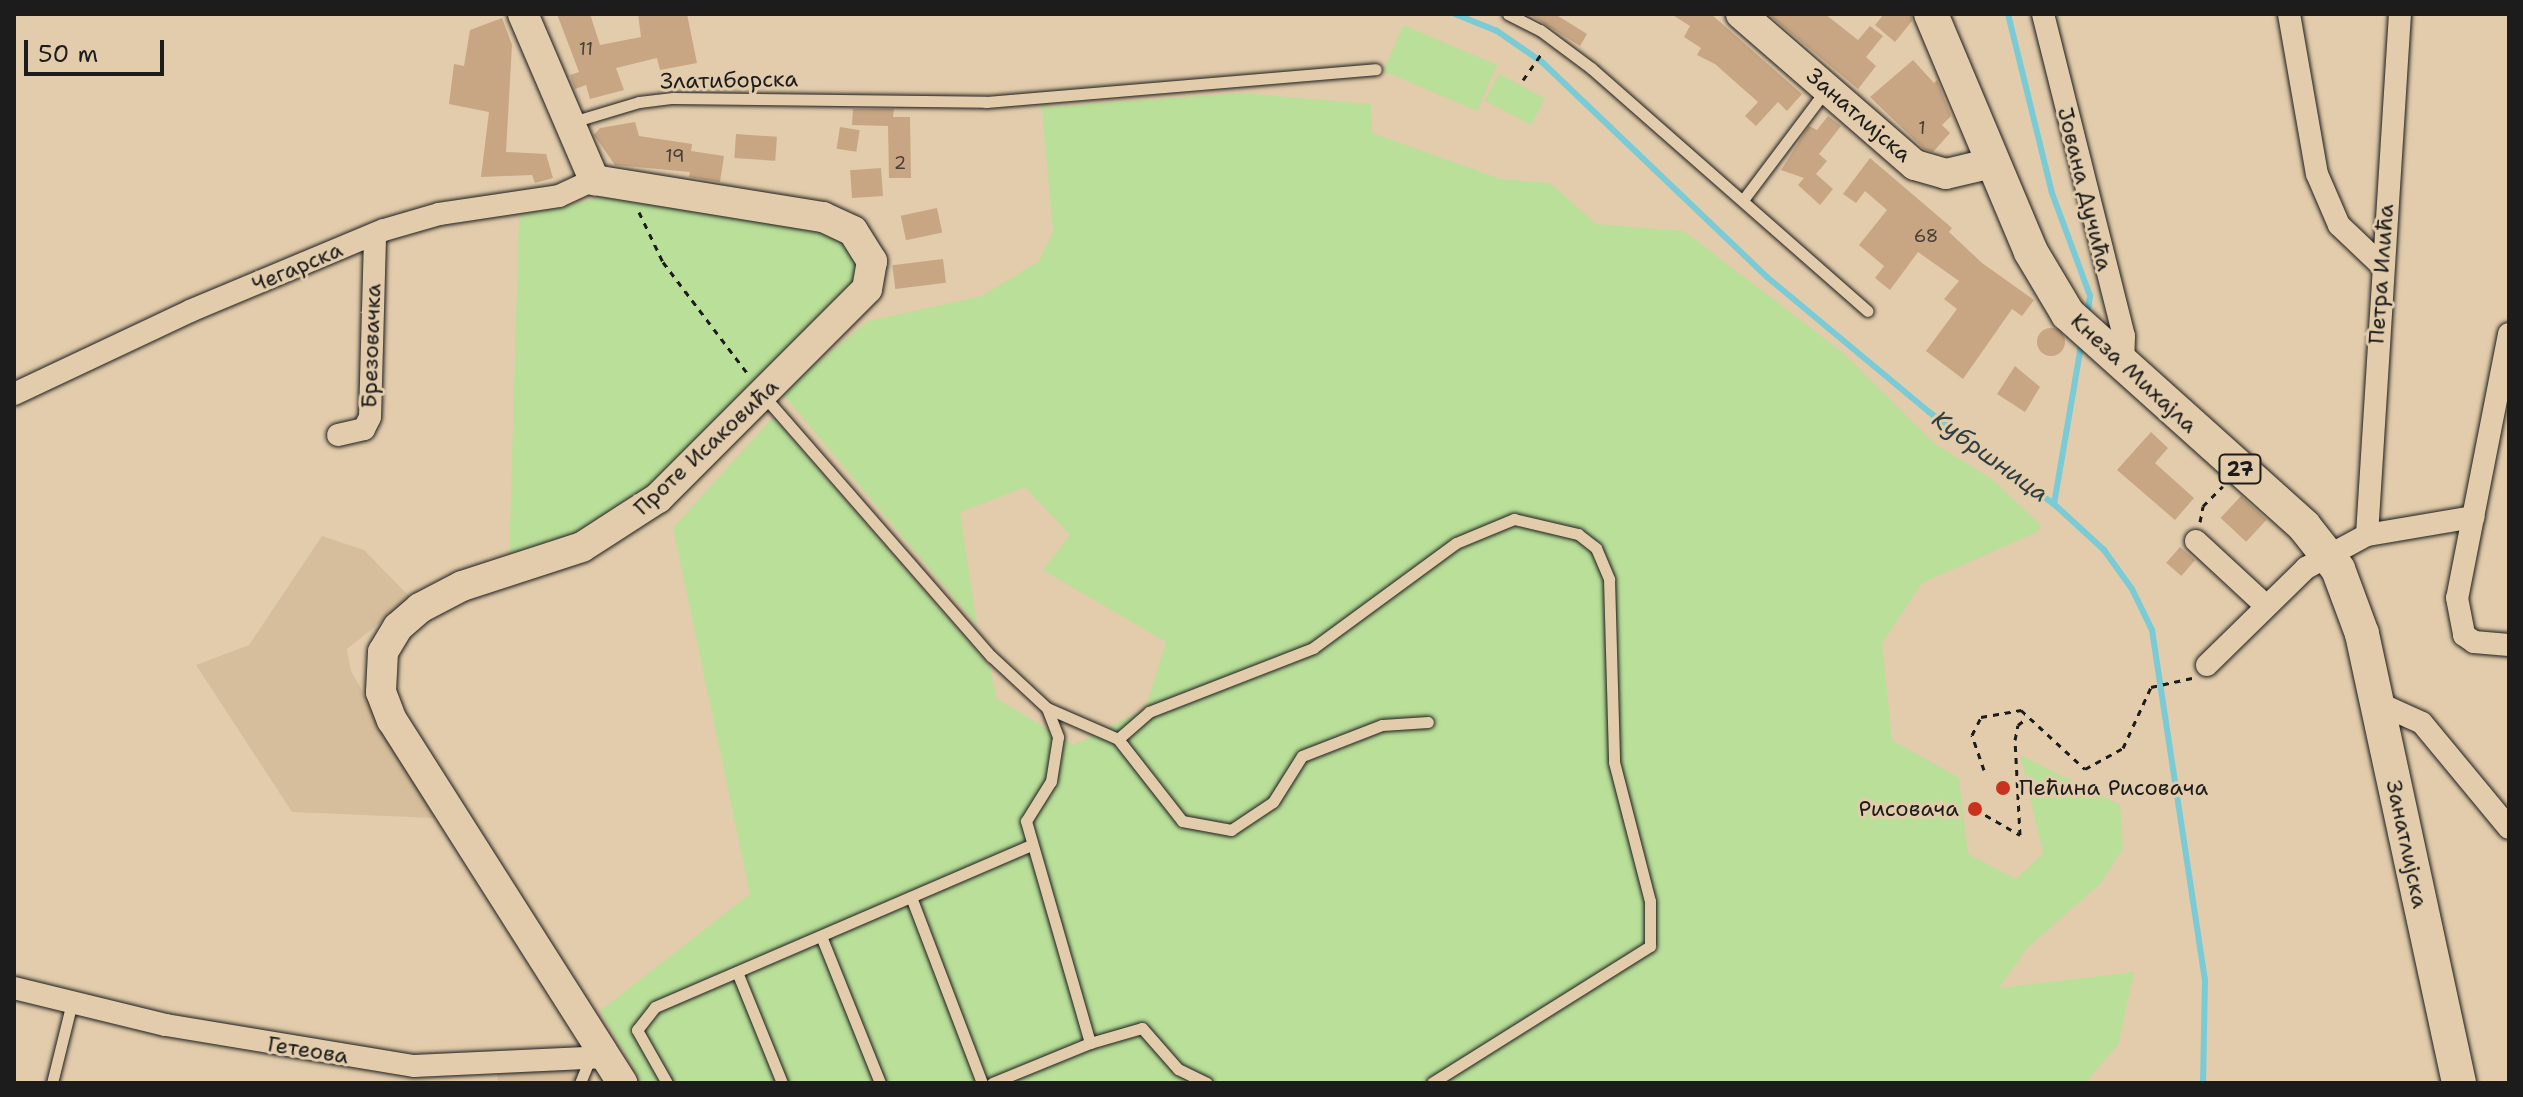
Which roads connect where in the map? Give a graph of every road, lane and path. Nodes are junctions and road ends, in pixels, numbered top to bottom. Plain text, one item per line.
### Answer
1 (523, 14) edge
2 (1508, 14) edge
3 (1741, 14) edge
4 (1931, 14) edge
5 (2043, 14) edge
6 (2289, 14) edge
7 (2400, 14) edge
8 (1546, 48) dead end
9 (1376, 69) dead end
10 (1523, 80) dead end
11 (1828, 87) junction
12 (569, 123) junction
13 (1992, 163) junction
14 (594, 180) junction
15 (629, 186) junction
16 (1743, 200) junction
17 (375, 234) junction
18 (2381, 265) junction
19 (1868, 311) dead end
20 (2509, 334) edge
21 (2114, 357) junction
22 (14, 394) edge
23 (763, 394) junction
24 (2502, 395) edge
25 (338, 435) dead end
26 (2239, 469) junction
27 (2473, 517) junction
28 (2367, 535) junction
29 (2196, 541) joint
30 (2329, 555) junction
31 (2265, 605) junction
32 (2354, 605) joint
33 (2509, 645) edge
34 (2200, 671) joint
35 (2378, 703) junction
36 (1047, 708) junction
37 (1428, 722) dead end
38 (2040, 727) junction
39 (1118, 739) junction
40 (1984, 770) dead end
41 (1975, 809) dead end
42 (2509, 828) edge
43 (1032, 845) junction
44 (911, 897) junction
45 (821, 936) junction
46 (737, 972) junction
47 (14, 988) edge
48 (72, 1002) junction
49 (1090, 1043) junction
50 (602, 1057) edge
51 (52, 1083) edge
52 (580, 1083) edge
53 (667, 1083) edge
54 (782, 1083) edge
55 (880, 1083) edge
56 (982, 1083) edge
57 (992, 1083) edge
58 (1207, 1083) edge
59 (1432, 1083) edge
60 (2459, 1083) edge

1 - 12 street
2 - 16 lane
3 - 11 street, Занатлијска
4 - 13 main road, Кнеза Михајла / 27
5 - 21 street, Јована Дучића
6 - 18 street
7 - 18 street, Петра Илића
8 - 10 path
9 - 12 lane, Златиборска
11 - 13 street, Занатлијска
11 - 16 lane
12 - 14 street
13 - 21 main road, Кнеза Михајла / 27
14 - 15 street, Проте Исаковића
14 - 17 street, Чегарска
15 - 23 path
15 - 23 street, Проте Исаковића
16 - 19 lane
17 - 22 street, Чегарска
17 - 25 street, Брезовачка
18 - 28 street, Петра Илића
20 - 24 street
21 - 26 main road, Кнеза Михајла / 27
23 - 36 lane
23 - 50 street, Проте Исаковића
24 - 27 street
26 - 29 path
26 - 30 main road, Кнеза Михајла / 27
27 - 28 street
27 - 33 street
28 - 30 street
29 - 31 street
30 - 31 street
30 - 32 main road, Кнеза Михајла / 27
31 - 34 street
32 - 35 main road, Занатлијска / 27
34 - 38 path
35 - 42 street
35 - 60 main road, Занатлијска / 27
36 - 39 lane
36 - 43 lane
37 - 39 lane
38 - 40 path
38 - 41 path
39 - 59 lane
43 - 44 lane
43 - 49 lane
44 - 45 lane
44 - 56 lane
45 - 46 lane
45 - 55 lane
46 - 53 lane
46 - 54 lane
47 - 48 street, Гетеова
48 - 50 street, Гетеова
48 - 51 lane
49 - 57 lane
49 - 58 lane
50 - 52 lane

